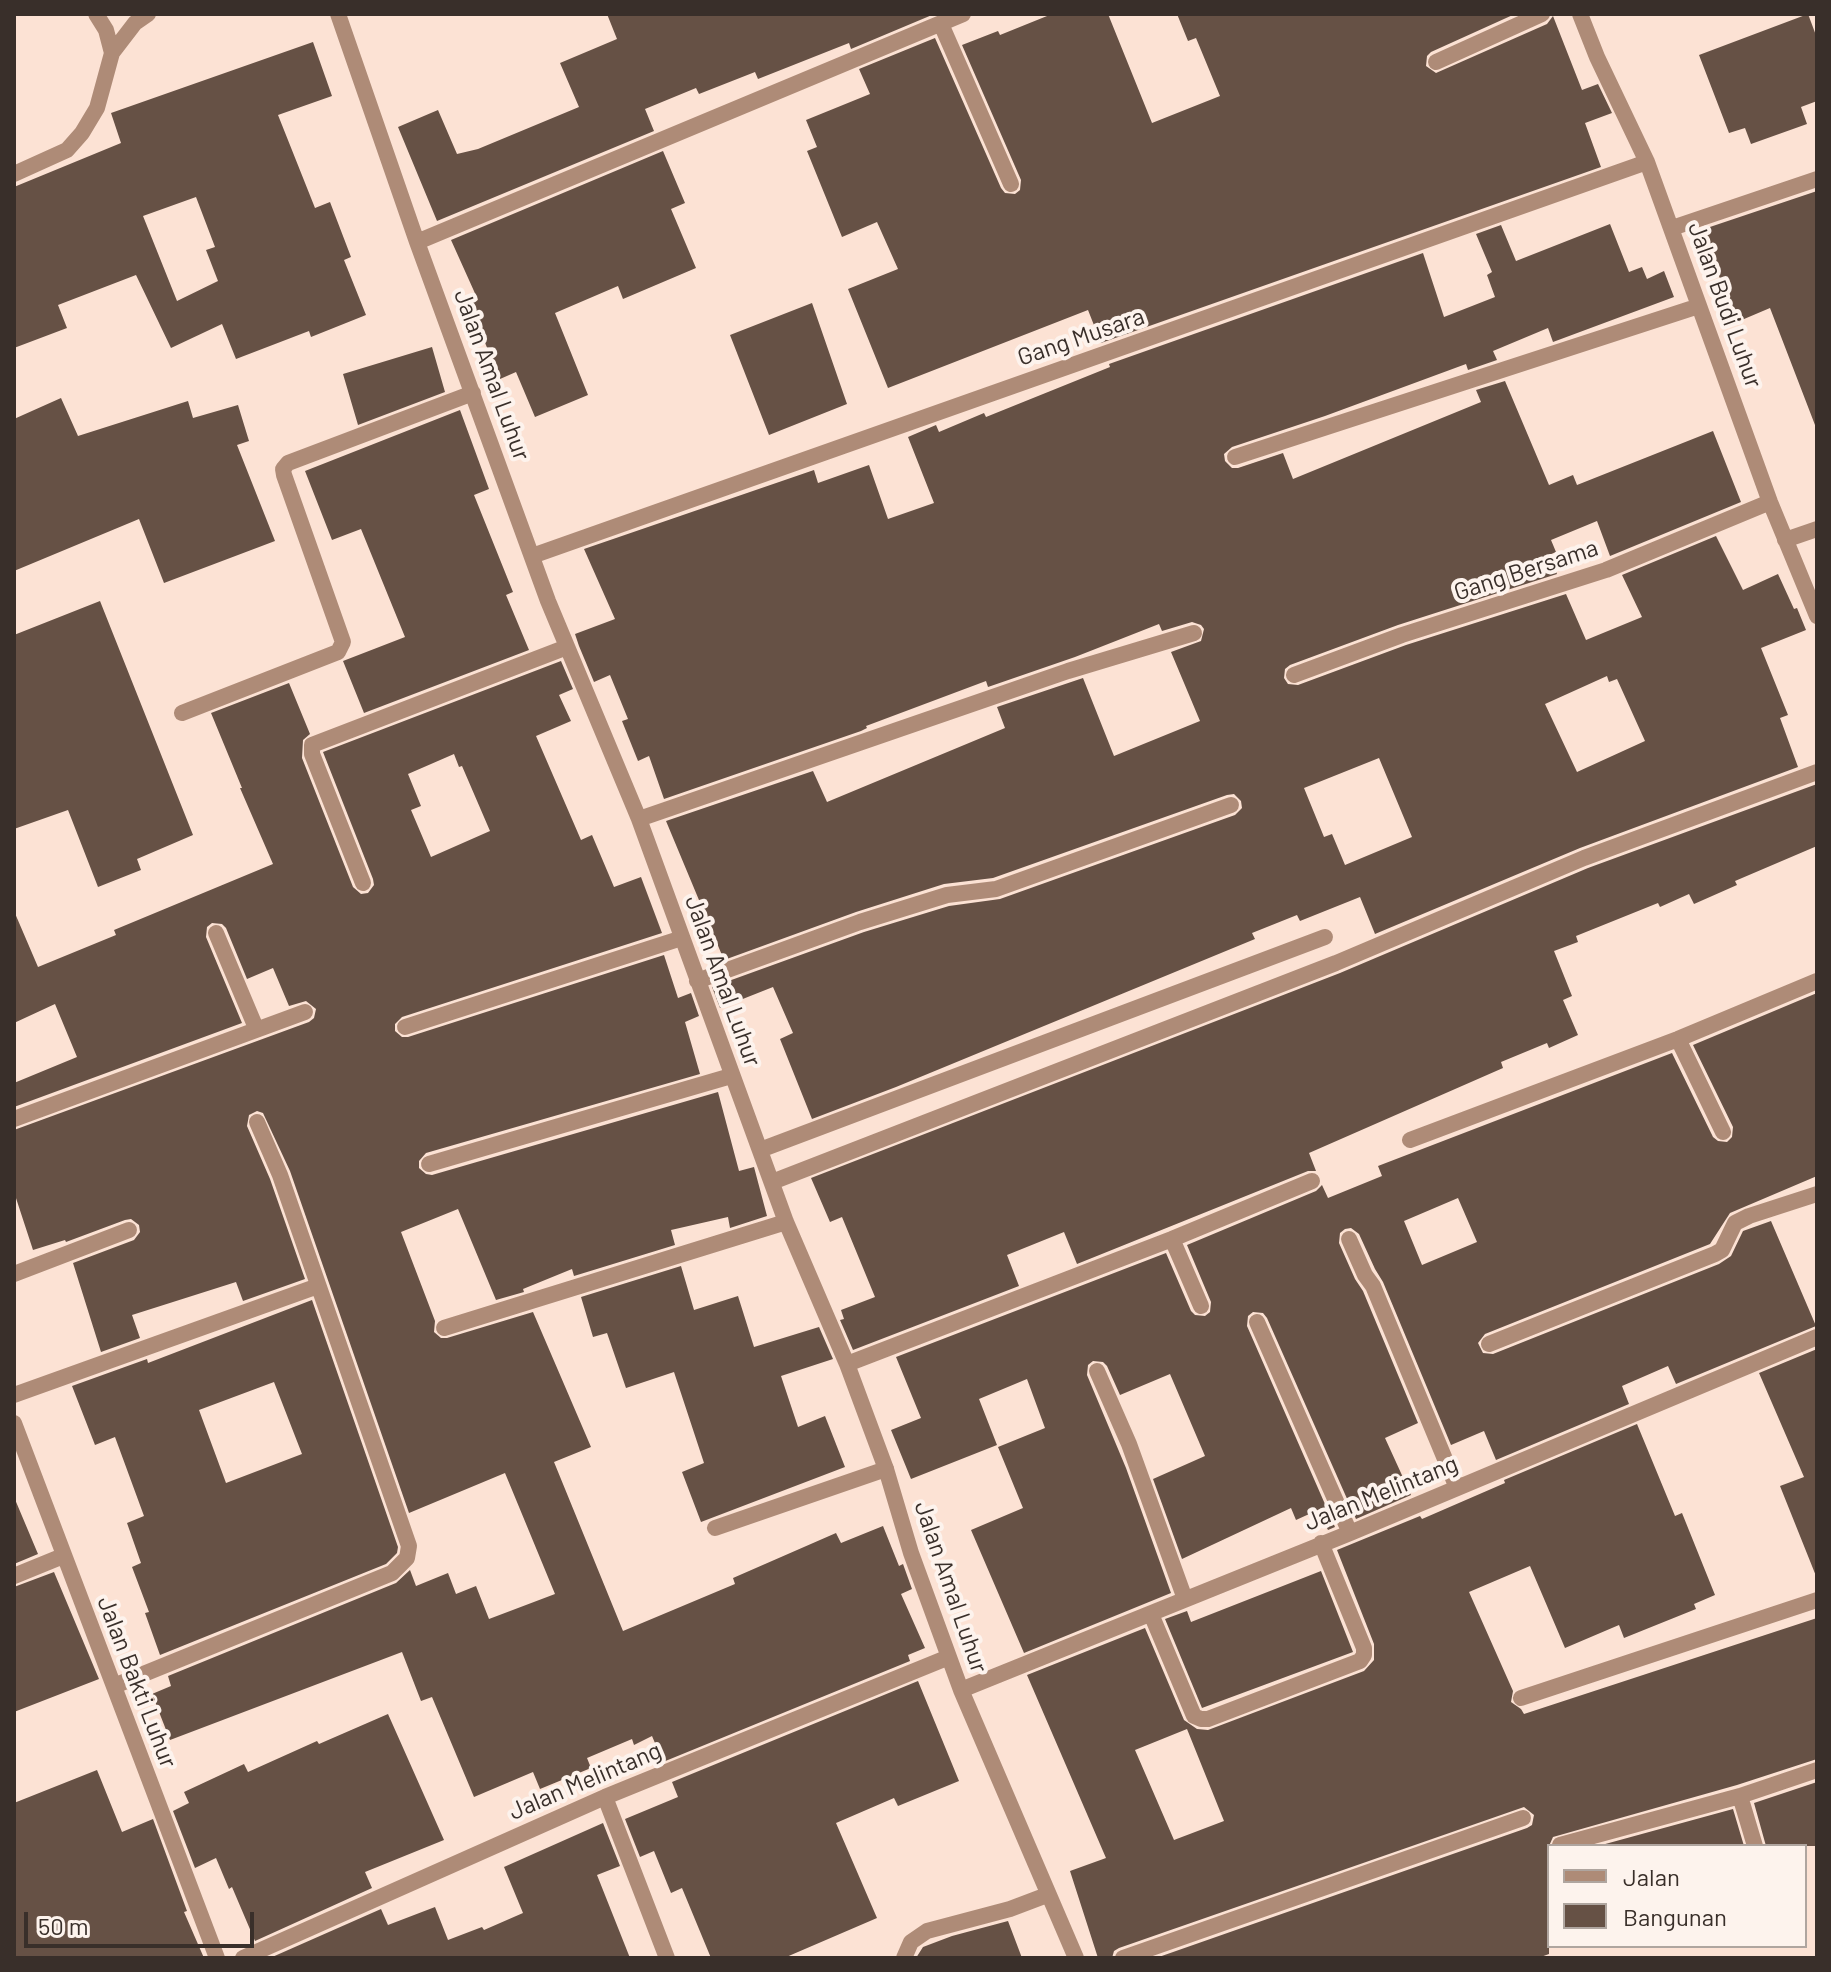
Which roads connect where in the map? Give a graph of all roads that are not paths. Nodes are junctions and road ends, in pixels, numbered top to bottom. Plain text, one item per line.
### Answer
1 (96, 14) edge
2 (148, 14) edge
3 (338, 14) edge
4 (963, 14) edge
5 (1542, 14) edge
6 (1580, 14) edge
7 (941, 24) junction
8 (112, 53) junction
9 (1436, 62) dead end
10 (1647, 162) junction
11 (14, 174) edge
12 (1817, 179) edge
13 (1011, 184) dead end
14 (1672, 228) junction
15 (417, 242) junction
16 (1699, 306) junction
17 (473, 393) junction
18 (1235, 457) dead end
19 (1770, 502) junction
20 (1817, 529) edge
21 (1785, 540) junction
22 (532, 556) junction
23 (1817, 616) edge
24 (1194, 633) dead end
25 (567, 647) junction
26 (1294, 675) dead end
27 (182, 713) dead end
28 (1817, 772) edge
29 (1231, 805) dead end
30 (639, 819) junction
31 (363, 883) dead end
32 (216, 933) dead end
33 (1325, 937) dead end
34 (682, 938) junction
35 (697, 981) junction
36 (1817, 981) edge
37 (305, 1012) dead end
38 (405, 1027) dead end
39 (256, 1028) junction
40 (1678, 1039) junction
41 (731, 1076) junction
42 (14, 1119) edge
43 (257, 1122) dead end
44 (1723, 1132) dead end
45 (1410, 1140) dead end
46 (760, 1150) junction
47 (429, 1164) dead end
48 (1312, 1181) dead end
49 (772, 1182) junction
50 (1817, 1194) edge
51 (786, 1222) junction
52 (129, 1230) dead end
53 (1172, 1239) junction
54 (1349, 1239) dead end
55 (14, 1274) edge
56 (318, 1286) junction
57 (1201, 1306) dead end
58 (1257, 1322) dead end
59 (444, 1328) dead end
60 (1817, 1337) edge
61 (1489, 1344) dead end
62 (847, 1364) junction
63 (1097, 1371) dead end
64 (14, 1395) edge
65 (14, 1423) edge
66 (886, 1469) junction
67 (1457, 1488) junction
68 (715, 1528) dead end
69 (1350, 1533) junction
70 (1321, 1543) junction
71 (63, 1556) junction
72 (14, 1576) edge
73 (1185, 1599) junction
74 (1817, 1600) edge
75 (1151, 1614) junction
76 (949, 1657) junction
77 (114, 1686) junction
78 (961, 1690) junction
79 (1521, 1698) dead end
80 (1817, 1770) edge
81 (1740, 1796) junction
82 (605, 1797) junction
83 (1523, 1818) dead end
84 (1564, 1844) edge
85 (1754, 1844) edge
86 (1047, 1895) junction
87 (217, 1958) edge
88 (243, 1958) edge
89 (667, 1958) edge
90 (904, 1958) edge
91 (1076, 1958) edge
92 (1123, 1958) edge

1 - 8 street
2 - 8 street
3 - 15 street, Jalan Amal Luhur
4 - 7 street
5 - 9 street
6 - 10 street, Jalan Budi Luhur
7 - 13 street
7 - 15 street
8 - 11 street
10 - 14 street, Jalan Budi Luhur
10 - 22 street, Gang Musara
12 - 14 street
14 - 16 street, Jalan Budi Luhur
15 - 17 street, Jalan Amal Luhur
16 - 18 street
16 - 19 street, Jalan Budi Luhur
17 - 22 street, Jalan Amal Luhur
17 - 27 street
19 - 21 street, Jalan Budi Luhur
19 - 26 street, Gang Bersama
20 - 21 street
21 - 23 street, Jalan Budi Luhur
22 - 25 street, Jalan Amal Luhur
24 - 30 street
25 - 30 street, Jalan Amal Luhur
25 - 31 street
28 - 49 street
29 - 35 street
30 - 34 street, Jalan Amal Luhur
32 - 39 street
33 - 46 street
34 - 35 street, Jalan Amal Luhur
34 - 38 street
35 - 41 street, Jalan Amal Luhur
36 - 40 street
37 - 39 street
39 - 42 street
40 - 44 street
40 - 45 street
41 - 46 street, Jalan Amal Luhur
41 - 47 street
43 - 56 street
46 - 49 street, Jalan Amal Luhur
48 - 53 street
49 - 51 street, Jalan Amal Luhur
50 - 61 street
51 - 59 street
51 - 62 street, Jalan Amal Luhur
52 - 55 street
53 - 57 street
53 - 62 street
54 - 67 street
56 - 64 street
56 - 77 street
58 - 69 street
60 - 67 street, Jalan Melintang
62 - 66 street, Jalan Amal Luhur
63 - 73 street
65 - 71 street, Jalan Bakti Luhur
66 - 68 street
66 - 76 street, Jalan Amal Luhur
67 - 69 street, Jalan Melintang
69 - 70 street, Jalan Melintang
70 - 73 street, Jalan Melintang
70 - 75 street
71 - 72 street
71 - 77 street, Jalan Bakti Luhur
73 - 75 street, Jalan Melintang
74 - 79 street
75 - 78 street, Jalan Melintang
76 - 78 street, Jalan Amal Luhur
76 - 82 street, Jalan Melintang
77 - 87 street, Jalan Bakti Luhur
78 - 86 street, Jalan Amal Luhur
80 - 81 street
81 - 84 street
81 - 85 street
82 - 88 street, Jalan Melintang
82 - 89 street
83 - 92 street
86 - 90 street
86 - 91 street, Jalan Amal Luhur

